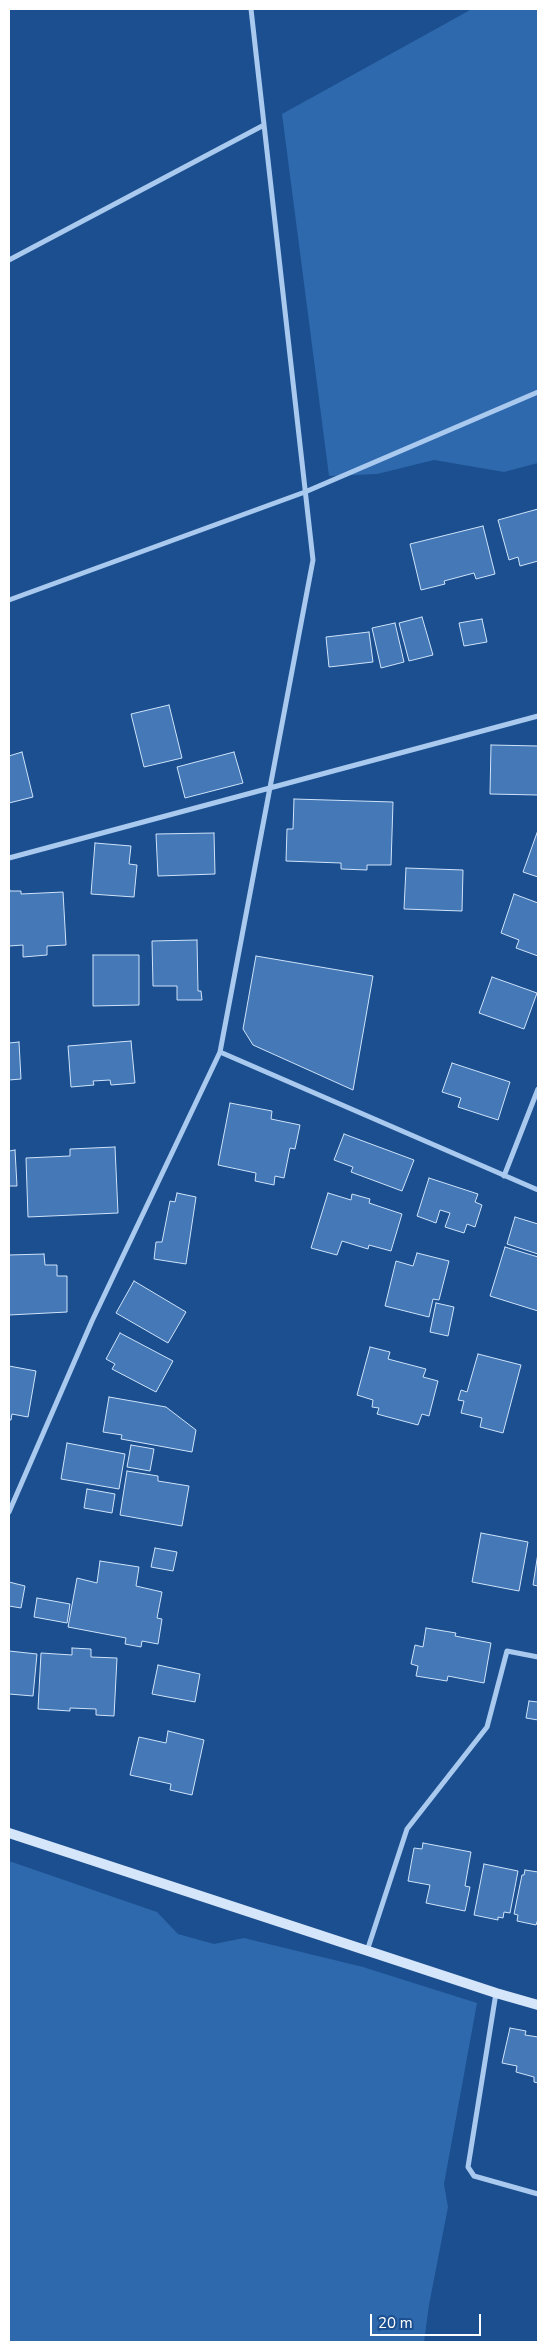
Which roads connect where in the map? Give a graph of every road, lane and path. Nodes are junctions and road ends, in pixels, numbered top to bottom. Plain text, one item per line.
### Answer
1 (251, 9) edge
2 (264, 125) junction
3 (9, 260) edge
4 (538, 392) edge
5 (305, 492) junction
6 (9, 600) edge
7 (538, 716) edge
8 (269, 788) junction
9 (9, 858) edge
10 (220, 1052) junction
11 (538, 1089) edge
12 (504, 1176) junction
13 (538, 1190) edge
14 (9, 1512) edge
15 (538, 1657) edge
16 (9, 1833) edge
17 (367, 1951) junction
18 (496, 1993) junction
19 (538, 2005) edge
20 (538, 2194) edge

1 - 2 street
2 - 3 street
2 - 5 street
4 - 5 street
5 - 6 street
5 - 8 street
7 - 8 street
8 - 9 street
8 - 10 street
10 - 12 street
10 - 14 street
11 - 12 street
12 - 13 street
15 - 17 street
16 - 17 street
17 - 18 street
18 - 19 street
18 - 20 street

